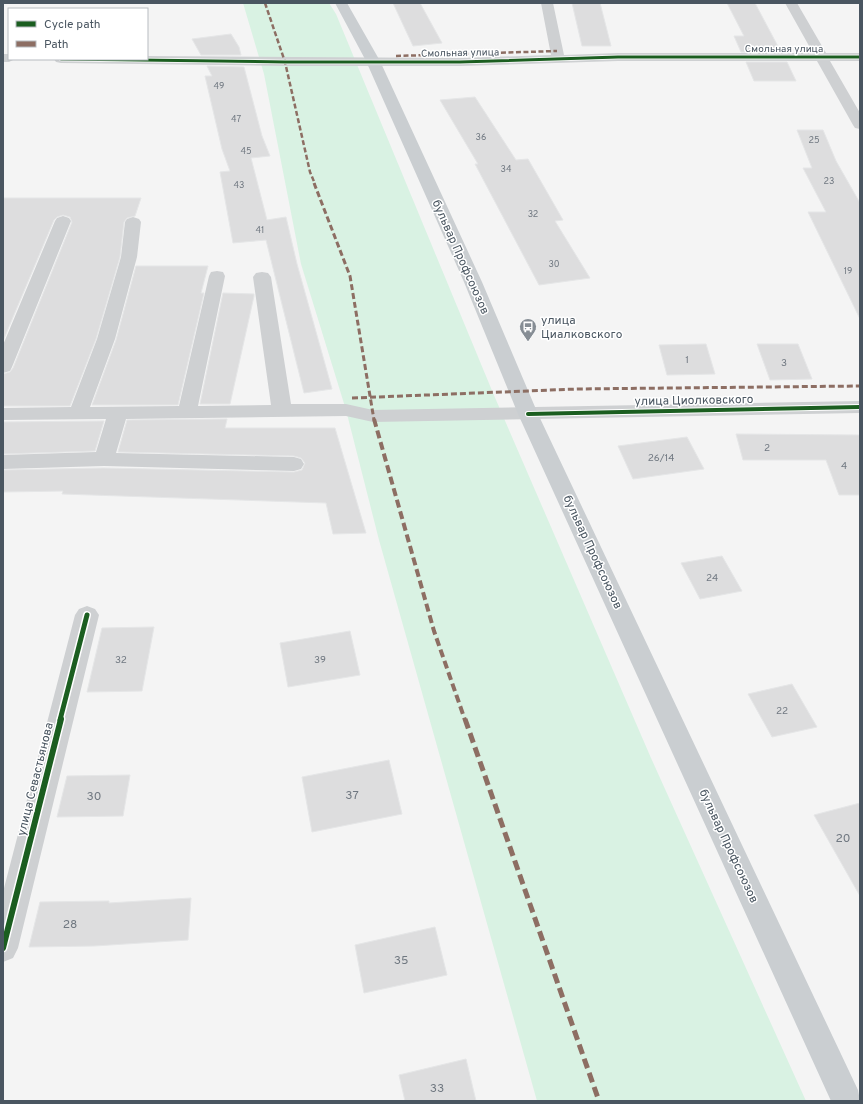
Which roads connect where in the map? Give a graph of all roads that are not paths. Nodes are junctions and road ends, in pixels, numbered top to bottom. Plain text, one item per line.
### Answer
1 (341, 3) edge
2 (547, 3) edge
3 (791, 3) edge
4 (822, 57) junction
5 (860, 57) edge
6 (558, 59) junction
7 (148, 60) edge
8 (373, 61) junction
9 (860, 125) edge
10 (63, 221) dead end
11 (133, 222) dead end
12 (216, 276) dead end
13 (262, 277) dead end
14 (3, 367) edge
15 (860, 407) edge
16 (282, 411) junction
17 (187, 412) junction
18 (78, 413) junction
19 (118, 413) junction
20 (3, 414) edge
21 (528, 414) junction
22 (104, 459) junction
23 (3, 462) edge
24 (294, 464) dead end
25 (87, 615) dead end
26 (3, 948) edge
27 (847, 1101) edge

1 - 8 main road, бульвар Профсоюзов
2 - 6 street
3 - 4 street
4 - 5 street, Смольная улица
4 - 6 street, Смольная улица
4 - 9 street
6 - 8 street, Смольная улица
7 - 8 street, Смольная улица
8 - 21 main road, бульвар Профсоюзов
10 - 14 street
11 - 18 street
12 - 17 street
13 - 16 street
15 - 21 street, улица Циолковского
16 - 17 street, улица Циолковского
16 - 21 street, улица Циолковского
17 - 19 street, улица Циолковского
18 - 19 street, улица Циолковского
18 - 20 street, улица Циолковского
19 - 22 street
21 - 27 main road, бульвар Профсоюзов
22 - 23 street
22 - 24 street
25 - 26 street, улица Севастьянова

